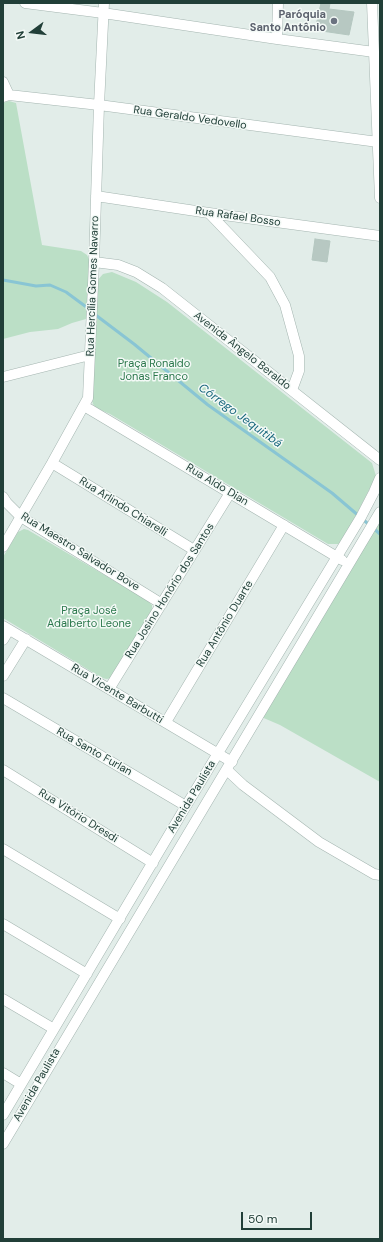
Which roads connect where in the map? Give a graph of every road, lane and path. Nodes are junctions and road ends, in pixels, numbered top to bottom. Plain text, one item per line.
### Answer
1 (25, 3) edge
2 (278, 3) edge
3 (372, 3) edge
4 (103, 8) edge
5 (277, 39) junction
6 (374, 52) junction
7 (3, 82) edge
8 (6, 96) edge
9 (99, 106) junction
10 (378, 142) junction
11 (96, 196) junction
12 (380, 198) edge
13 (208, 213) junction
14 (380, 236) edge
15 (94, 262) junction
16 (90, 355) junction
17 (3, 377) edge
18 (292, 390) junction
19 (84, 406) junction
20 (380, 460) edge
21 (52, 463) junction
22 (380, 478) edge
23 (230, 493) junction
24 (3, 496) edge
25 (380, 512) edge
26 (21, 517) junction
27 (284, 525) junction
28 (3, 547) edge
29 (194, 550) junction
30 (336, 556) junction
31 (349, 564) junction
32 (162, 604) junction
33 (6, 628) edge
34 (26, 639) junction
35 (3, 640) edge
36 (3, 676) edge
37 (109, 689) junction
38 (3, 698) edge
39 (166, 722) junction
40 (218, 754) junction
41 (229, 766) junction
42 (3, 770) edge
43 (186, 806) junction
44 (3, 848) edge
45 (153, 863) junction
46 (380, 875) edge
47 (120, 919) junction
48 (3, 924) edge
49 (87, 974) junction
50 (3, 999) edge
51 (54, 1029) junction
52 (3, 1073) edge
53 (22, 1084) junction
54 (3, 1115) edge
55 (3, 1144) edge

1 - 4 street
2 - 5 street
3 - 6 street
4 - 5 street
4 - 9 street, Rua Hercília Gomes Navarro
5 - 6 street
6 - 10 street
7 - 8 street
8 - 9 street, Rua Geraldo Vedovello
9 - 10 street, Rua Geraldo Vedovello
9 - 11 street, Rua Hercília Gomes Navarro
10 - 12 street
11 - 13 street, Rua Rafael Bosso
11 - 15 street, Rua Hercília Gomes Navarro
13 - 14 street, Rua Rafael Bosso
13 - 18 street
15 - 16 street, Rua Hercília Gomes Navarro
15 - 18 street, Avenida Ângelo Beraldo
16 - 17 street
16 - 19 street, Rua Hercília Gomes Navarro
18 - 20 street, Avenida Ângelo Beraldo
19 - 21 street, Rua Hercília Gomes Navarro
19 - 23 street, Rua Aldo Dian
21 - 26 street, Rua Hercília Gomes Navarro
21 - 29 street, Rua Arlindo Chiarelli
22 - 30 street, Avenida Paulista
23 - 27 street, Rua Aldo Dian
23 - 29 street, Rua Josino Honório dos Santos
24 - 26 street, Rua Maestro Salvador Bove
25 - 31 street, Avenida Paulista
26 - 28 street, Rua Hercília Gomes Navarro
26 - 32 street, Rua Maestro Salvador Bove
27 - 30 street, Rua Aldo Dian
27 - 39 street, Rua Antônio Duarte
29 - 32 street, Rua Josino Honório dos Santos
30 - 31 street, Rua Aldo Dian
30 - 40 street, Avenida Paulista
31 - 41 street, Avenida Paulista
32 - 37 street, Rua Josino Honório dos Santos
33 - 34 street, Rua Vicente Barbutti
33 - 35 street
34 - 36 street
34 - 37 street, Rua Vicente Barbutti
37 - 39 street, Rua Vicente Barbutti
38 - 43 street, Rua Santo Furlan
39 - 40 street, Rua Vicente Barbutti
40 - 41 street, Rua Vicente Barbutti
40 - 43 street, Avenida Paulista
41 - 46 street, Rua Vicente Barbutti
41 - 55 street, Avenida Paulista
42 - 45 street, Rua Vitório Dresdi
43 - 45 street, Avenida Paulista
44 - 47 street
45 - 47 street, Avenida Paulista
47 - 49 street, Avenida Paulista
48 - 49 street
49 - 51 street, Avenida Paulista
50 - 51 street
51 - 53 street, Avenida Paulista
52 - 53 street
53 - 54 street, Avenida Paulista

